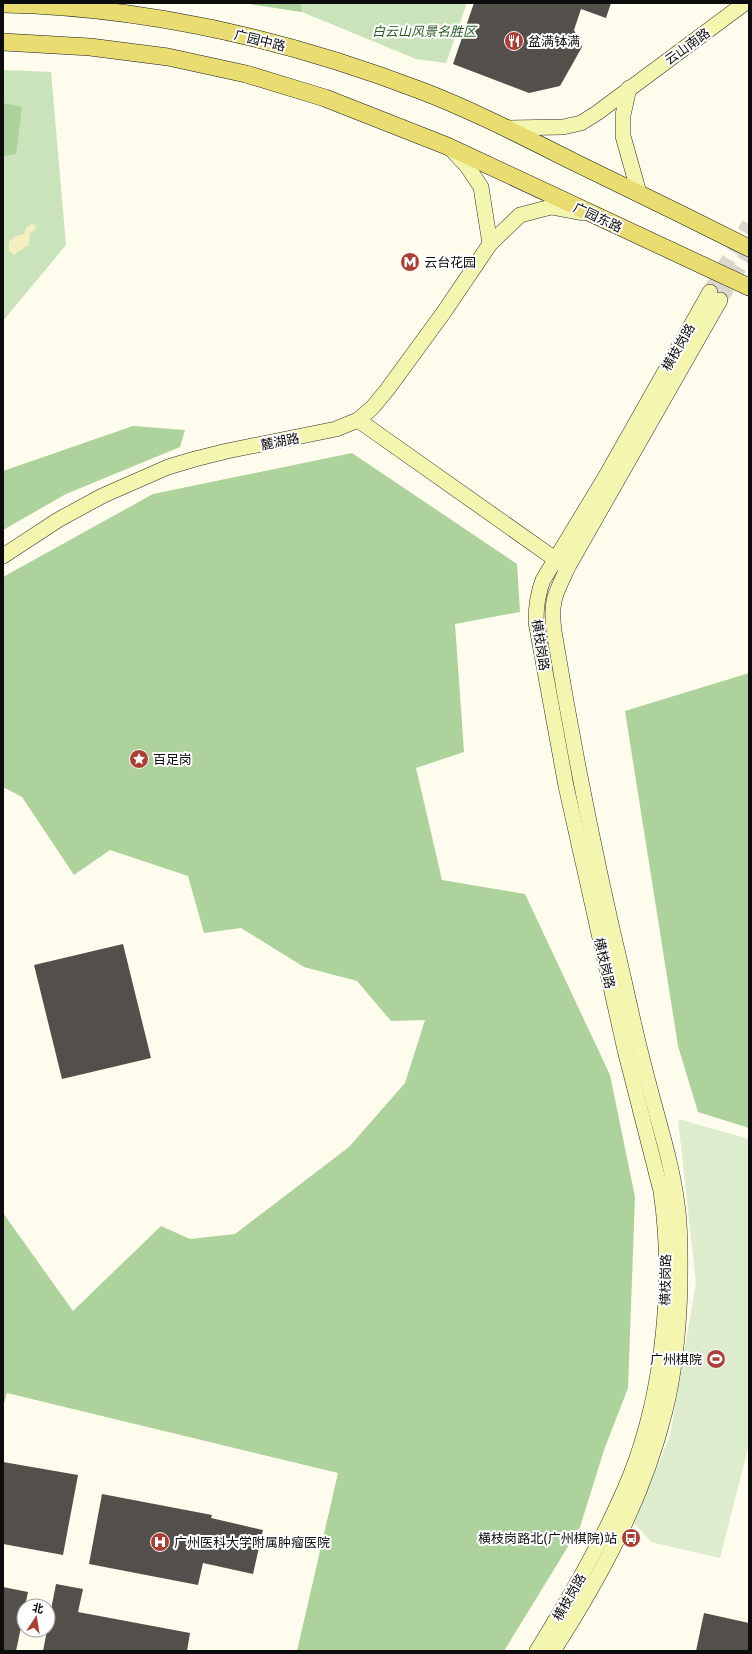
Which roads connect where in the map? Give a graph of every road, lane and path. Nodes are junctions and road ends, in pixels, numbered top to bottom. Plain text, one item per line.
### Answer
1 (745, 3) edge
2 (3, 4) edge
3 (3, 42) edge
4 (630, 88) junction
5 (505, 128) junction
6 (447, 146) junction
7 (639, 193) junction
8 (594, 215) junction
9 (490, 244) junction
10 (749, 248) edge
11 (749, 287) edge
12 (358, 420) junction
13 (3, 556) edge
14 (554, 559) junction
15 (568, 568) junction
16 (536, 1651) edge
17 (553, 1651) edge

1 - 4 main road, 云山南路
2 - 5 main road, 广园中路
3 - 6 main road
4 - 5 main road, 云山南路
4 - 7 main road
5 - 7 main road
6 - 8 main road, 广园东路
6 - 9 main road
7 - 10 main road
8 - 9 main road, 麓湖路
8 - 11 main road, 广园东路
9 - 12 main road, 麓湖路
12 - 13 main road, 麓湖路
12 - 14 main road
14 - 15 main road
14 - 15 main road, 横枝岗路
14 - 16 main road, 横枝岗路
15 - 17 main road, 横枝岗路

